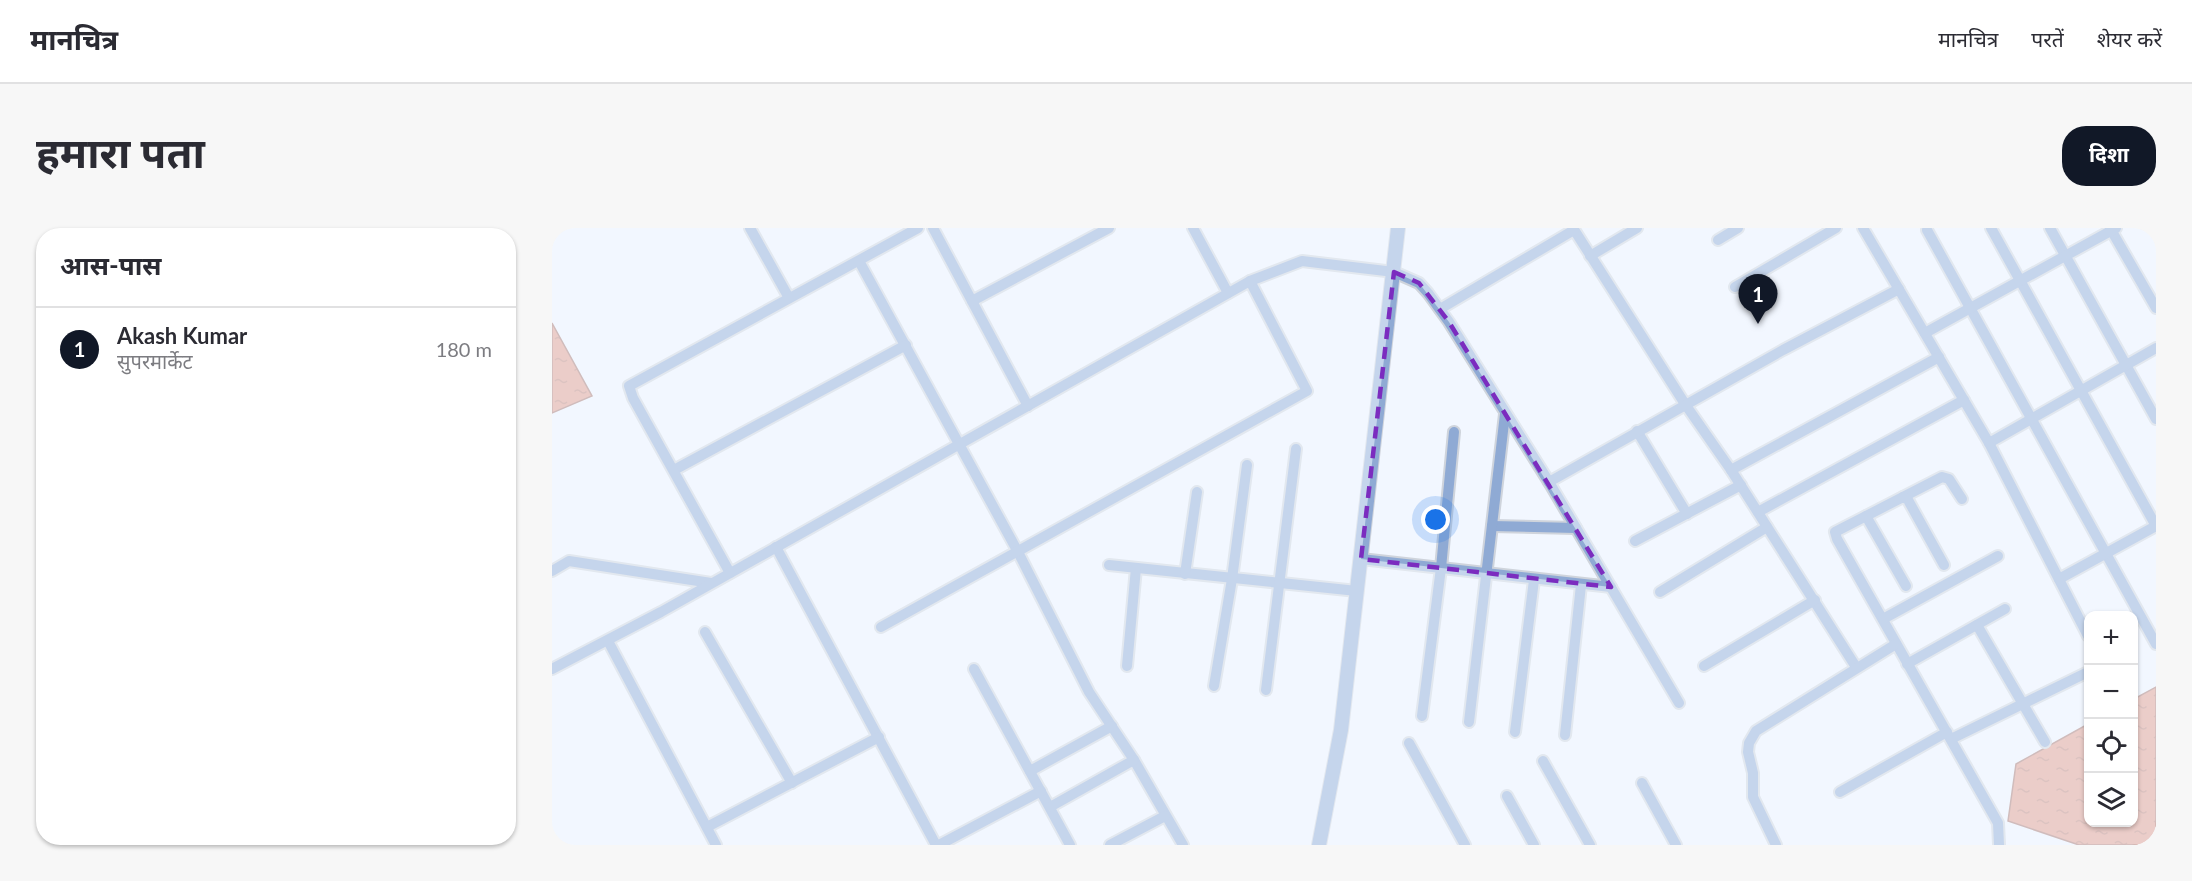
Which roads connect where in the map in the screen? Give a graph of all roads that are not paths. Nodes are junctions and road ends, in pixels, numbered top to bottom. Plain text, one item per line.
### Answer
1 (750, 228) edge
2 (918, 228) edge
3 (933, 228) edge
4 (1109, 228) edge
5 (1192, 228) edge
6 (1398, 228) edge
7 (1637, 228) edge
8 (1738, 228) edge
9 (1836, 228) edge
10 (1863, 228) edge
11 (1991, 228) edge
12 (2050, 228) edge
13 (1574, 229) edge
14 (2112, 229) edge
15 (1927, 230) dead end
16 (1718, 240) dead end
17 (1590, 256) junction
18 (2065, 256) junction
19 (859, 261) junction
20 (1394, 273) junction
21 (1250, 281) junction
22 (2020, 281) junction
23 (1735, 287) dead end
24 (1899, 289) junction
25 (1228, 293) junction
26 (789, 298) junction
27 (972, 301) junction
28 (2156, 308) edge
29 (1440, 309) junction
30 (1969, 309) junction
31 (1925, 333) junction
32 (906, 345) junction
33 (2156, 348) edge
34 (1939, 357) junction
35 (2126, 365) junction
36 (2081, 391) junction
37 (1964, 400) junction
38 (1685, 404) junction
39 (1028, 406) junction
40 (1505, 414) junction
41 (2032, 418) junction
42 (2156, 419) edge
43 (1637, 431) junction
44 (1454, 432) dead end
45 (1989, 443) junction
46 (960, 445) junction
47 (1296, 449) dead end
48 (1247, 465) dead end
49 (674, 470) junction
50 (1731, 470) junction
51 (1549, 482) junction
52 (1741, 485) junction
53 (1197, 492) dead end
54 (1904, 497) junction
55 (1962, 499) dead end
56 (1758, 512) junction
57 (1687, 514) junction
58 (1866, 516) junction
59 (1492, 526) junction
60 (2156, 526) edge
61 (1767, 527) junction
62 (1576, 528) junction
63 (1635, 541) dead end
64 (776, 547) junction
65 (1018, 552) junction
66 (2105, 554) junction
67 (1998, 556) dead end
68 (1361, 559) junction
69 (1109, 565) dead end
70 (1944, 565) dead end
71 (1136, 568) junction
72 (1441, 568) junction
73 (552, 571) edge
74 (730, 573) junction
75 (1487, 573) junction
76 (1185, 574) junction
77 (1232, 579) junction
78 (2059, 579) junction
79 (1534, 580) junction
80 (712, 583) junction
81 (1279, 583) junction
82 (1581, 585) junction
83 (1906, 586) dead end
84 (1611, 587) junction
85 (1357, 591) junction
86 (1660, 592) dead end
87 (1815, 600) junction
88 (2005, 609) dead end
89 (1883, 619) junction
90 (1977, 625) junction
91 (881, 627) dead end
92 (2084, 628) edge
93 (705, 632) dead end
94 (608, 641) junction
95 (1896, 644) junction
96 (2156, 644) edge
97 (1907, 664) junction
98 (1126, 666) dead end
99 (1704, 666) dead end
100 (1856, 667) junction
101 (552, 669) edge
102 (974, 669) dead end
103 (2084, 674) edge
104 (1214, 686) dead end
105 (1266, 690) dead end
106 (1679, 703) dead end
107 (2022, 703) junction
108 (1422, 716) dead end
109 (1469, 722) dead end
110 (1112, 726) junction
111 (1515, 732) dead end
112 (1565, 735) dead end
113 (1949, 735) junction
114 (879, 737) junction
115 (2045, 742) dead end
116 (1409, 743) dead end
117 (1134, 760) junction
118 (1542, 761) dead end
119 (1030, 771) junction
120 (792, 783) junction
121 (1642, 783) dead end
122 (1041, 791) junction
123 (1840, 792) dead end
124 (1507, 795) dead end
125 (1050, 807) junction
126 (1165, 816) junction
127 (706, 827) junction
128 (716, 845) edge
129 (938, 845) edge
130 (1070, 845) edge
131 (1110, 845) edge
132 (1182, 845) edge
133 (1319, 845) edge
134 (1465, 845) edge
135 (1534, 845) edge
136 (1590, 845) edge
137 (1676, 845) edge
138 (1776, 845) edge
139 (1999, 845) edge

1 - 26 street
2 - 19 street
3 - 27 street
4 - 27 street
5 - 25 street
6 - 20 street
7 - 17 street
8 - 16 street
9 - 23 street
10 - 24 street
11 - 22 street
12 - 18 street
13 - 17 street
13 - 29 street
14 - 18 street
14 - 28 street
15 - 30 street
17 - 38 street
18 - 22 street
18 - 35 street
19 - 26 street
19 - 32 street
20 - 21 street
20 - 29 street
20 - 68 street
21 - 25 street
21 - 65 street
22 - 30 street
22 - 36 street
24 - 31 street
24 - 38 street
25 - 39 street
26 - 49 street
27 - 39 street
29 - 40 street
30 - 31 street
30 - 41 street
31 - 34 street
32 - 46 street
32 - 49 street
33 - 35 street
34 - 37 street
34 - 50 street
35 - 36 street
35 - 42 street
36 - 41 street
36 - 60 street
37 - 45 street
37 - 56 street
38 - 43 street
38 - 50 street
39 - 46 street
40 - 51 street
40 - 59 street
41 - 45 street
41 - 66 street
43 - 51 street
43 - 57 street
44 - 72 street
45 - 78 street
46 - 64 street
46 - 65 street
47 - 81 street
48 - 77 street
49 - 74 street
50 - 52 street
51 - 62 street
52 - 56 street
52 - 57 street
53 - 76 street
54 - 55 street
54 - 58 street
54 - 70 street
56 - 61 street
57 - 63 street
58 - 83 street
58 - 89 street
59 - 62 street
59 - 75 street
60 - 66 street
61 - 86 street
61 - 87 street
62 - 84 street
64 - 74 street
64 - 114 street
65 - 91 street
65 - 110 street
66 - 78 street
66 - 96 street
67 - 89 street
68 - 72 street
68 - 85 street
69 - 71 street
71 - 76 street
71 - 98 street
72 - 75 street
72 - 108 street
73 - 80 street
74 - 80 street
75 - 79 street
75 - 109 street
76 - 77 street
77 - 81 street
77 - 104 street
78 - 92 street
79 - 82 street
79 - 111 street
80 - 94 street
81 - 85 street
81 - 105 street
82 - 84 street
82 - 112 street
84 - 106 street
85 - 133 street
87 - 99 street
87 - 100 street
88 - 90 street
89 - 95 street
90 - 97 street
90 - 107 street
93 - 120 street
94 - 101 street
94 - 127 street
95 - 97 street
95 - 100 street
97 - 113 street
100 - 138 street
102 - 119 street
103 - 107 street
107 - 113 street
107 - 115 street
110 - 117 street
110 - 119 street
113 - 123 street
113 - 139 street
114 - 120 street
114 - 129 street
116 - 134 street
117 - 125 street
117 - 126 street
118 - 136 street
119 - 122 street
120 - 127 street
121 - 137 street
122 - 125 street
122 - 129 street
124 - 135 street
125 - 130 street
126 - 131 street
126 - 132 street
127 - 128 street

